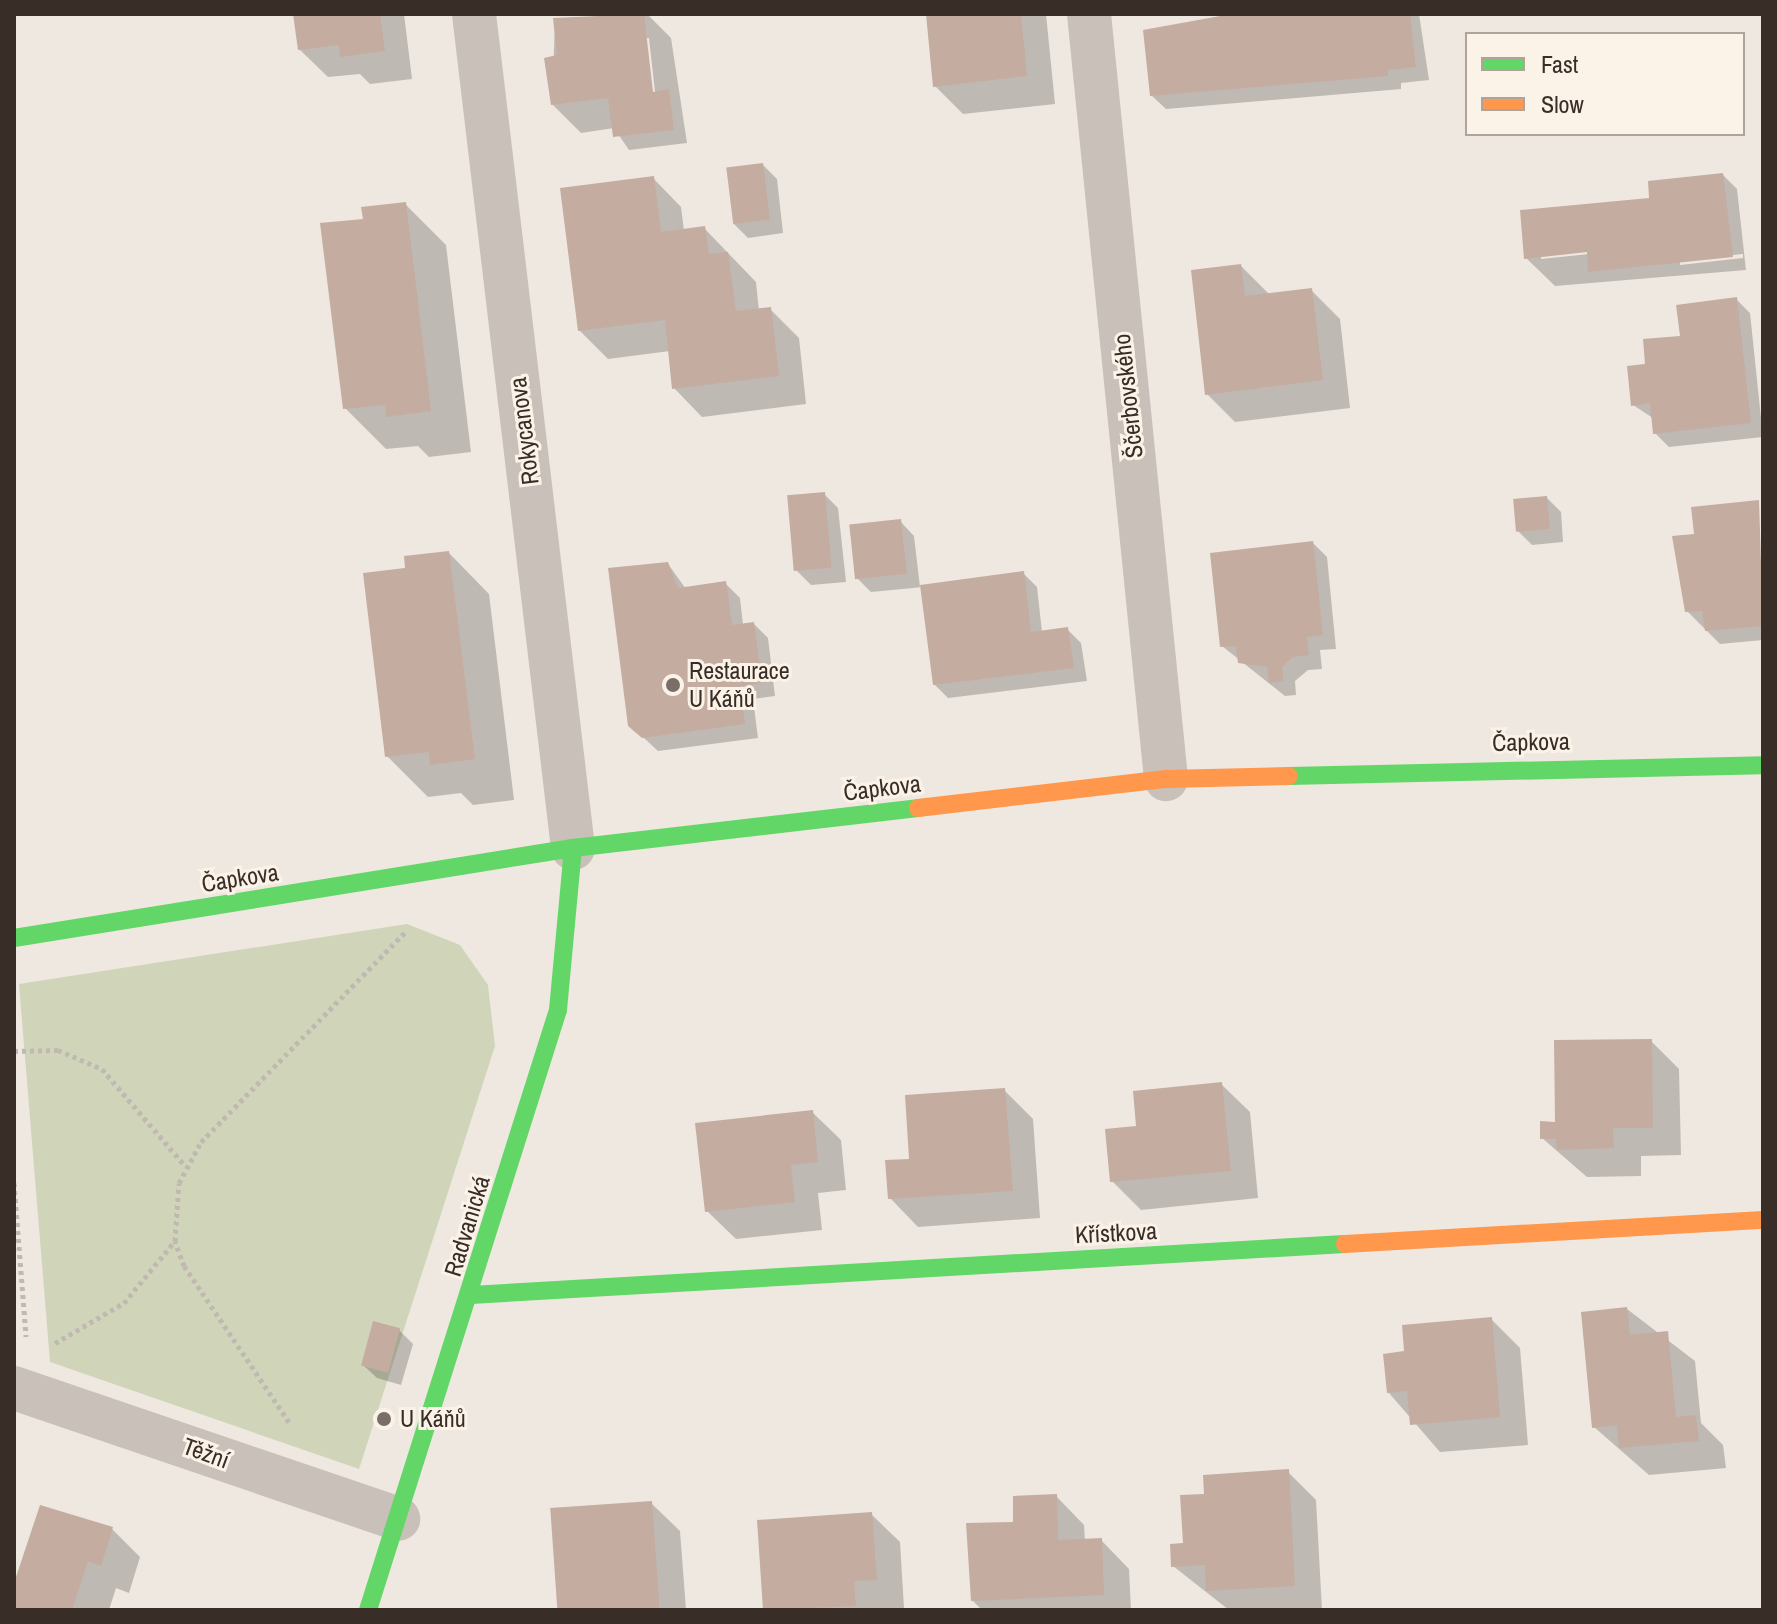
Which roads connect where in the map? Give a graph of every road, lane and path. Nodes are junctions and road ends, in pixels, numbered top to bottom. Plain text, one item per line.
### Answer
1 (474, 14) edge
2 (1089, 14) edge
3 (1763, 765) edge
4 (1166, 779) junction
5 (573, 848) junction
6 (417, 920) dead end
7 (14, 938) edge
8 (14, 1051) edge
9 (185, 1166) junction
10 (14, 1183) edge
11 (1763, 1220) edge
12 (175, 1241) junction
13 (471, 1295) junction
14 (19, 1383) edge
15 (312, 1491) junction
16 (398, 1519) junction
17 (368, 1610) edge

1 - 5 street, Rokycanova
2 - 4 street, Ščerbovského
3 - 4 street, Čapkova
4 - 5 street, Čapkova
5 - 7 street, Čapkova
5 - 13 street, Radvanická
6 - 9 path
8 - 9 path
9 - 12 path
10 - 14 path
11 - 13 street, Křístkova
12 - 14 path
12 - 15 path
13 - 16 street, Radvanická
14 - 15 street, Těžní
15 - 16 street, Těžní
16 - 17 street, Radvanická

